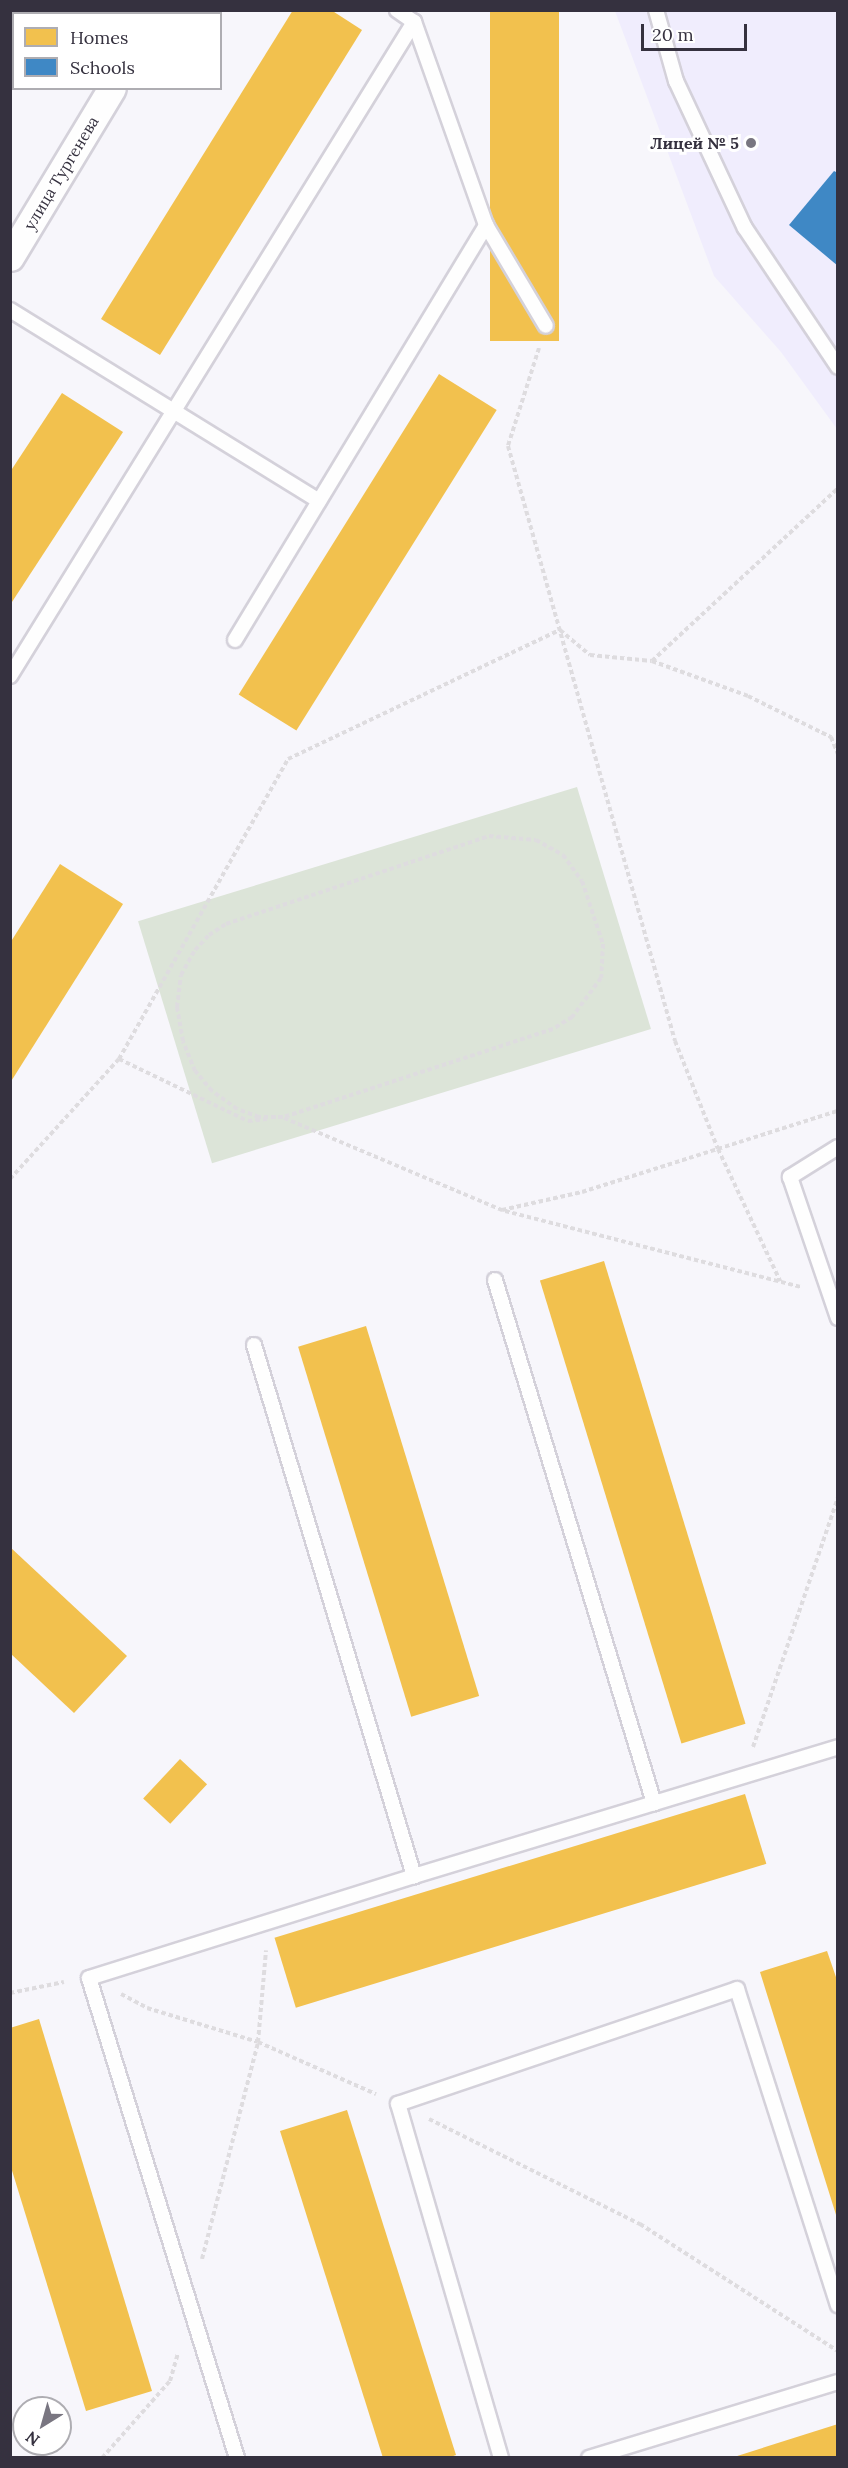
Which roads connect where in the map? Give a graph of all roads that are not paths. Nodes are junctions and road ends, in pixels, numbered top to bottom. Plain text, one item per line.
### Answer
1 (398, 10) edge
2 (656, 10) edge
3 (414, 22) junction
4 (111, 90) edge
5 (486, 225) junction
6 (10, 257) edge
7 (10, 310) edge
8 (546, 326) road end
9 (837, 367) edge
10 (174, 411) junction
11 (319, 501) junction
12 (235, 640) dead end
13 (10, 676) edge
14 (837, 1148) edge
15 (495, 1280) dead end
16 (837, 1318) edge
17 (254, 1345) dead end
18 (837, 1747) edge
19 (654, 1803) junction
20 (414, 1876) junction
21 (837, 2305) edge
22 (837, 2382) edge
23 (237, 2457) edge
24 (501, 2457) edge
25 (589, 2457) edge

1 - 3 lane
2 - 9 lane
3 - 5 lane
3 - 10 lane
4 - 6 street, улица Тургенева
5 - 8 lane
5 - 11 lane
7 - 10 lane
10 - 11 lane
10 - 13 lane
11 - 12 lane
14 - 16 lane
15 - 19 lane
17 - 20 lane
18 - 19 lane
19 - 20 lane
20 - 23 lane
21 - 24 lane
22 - 25 lane

